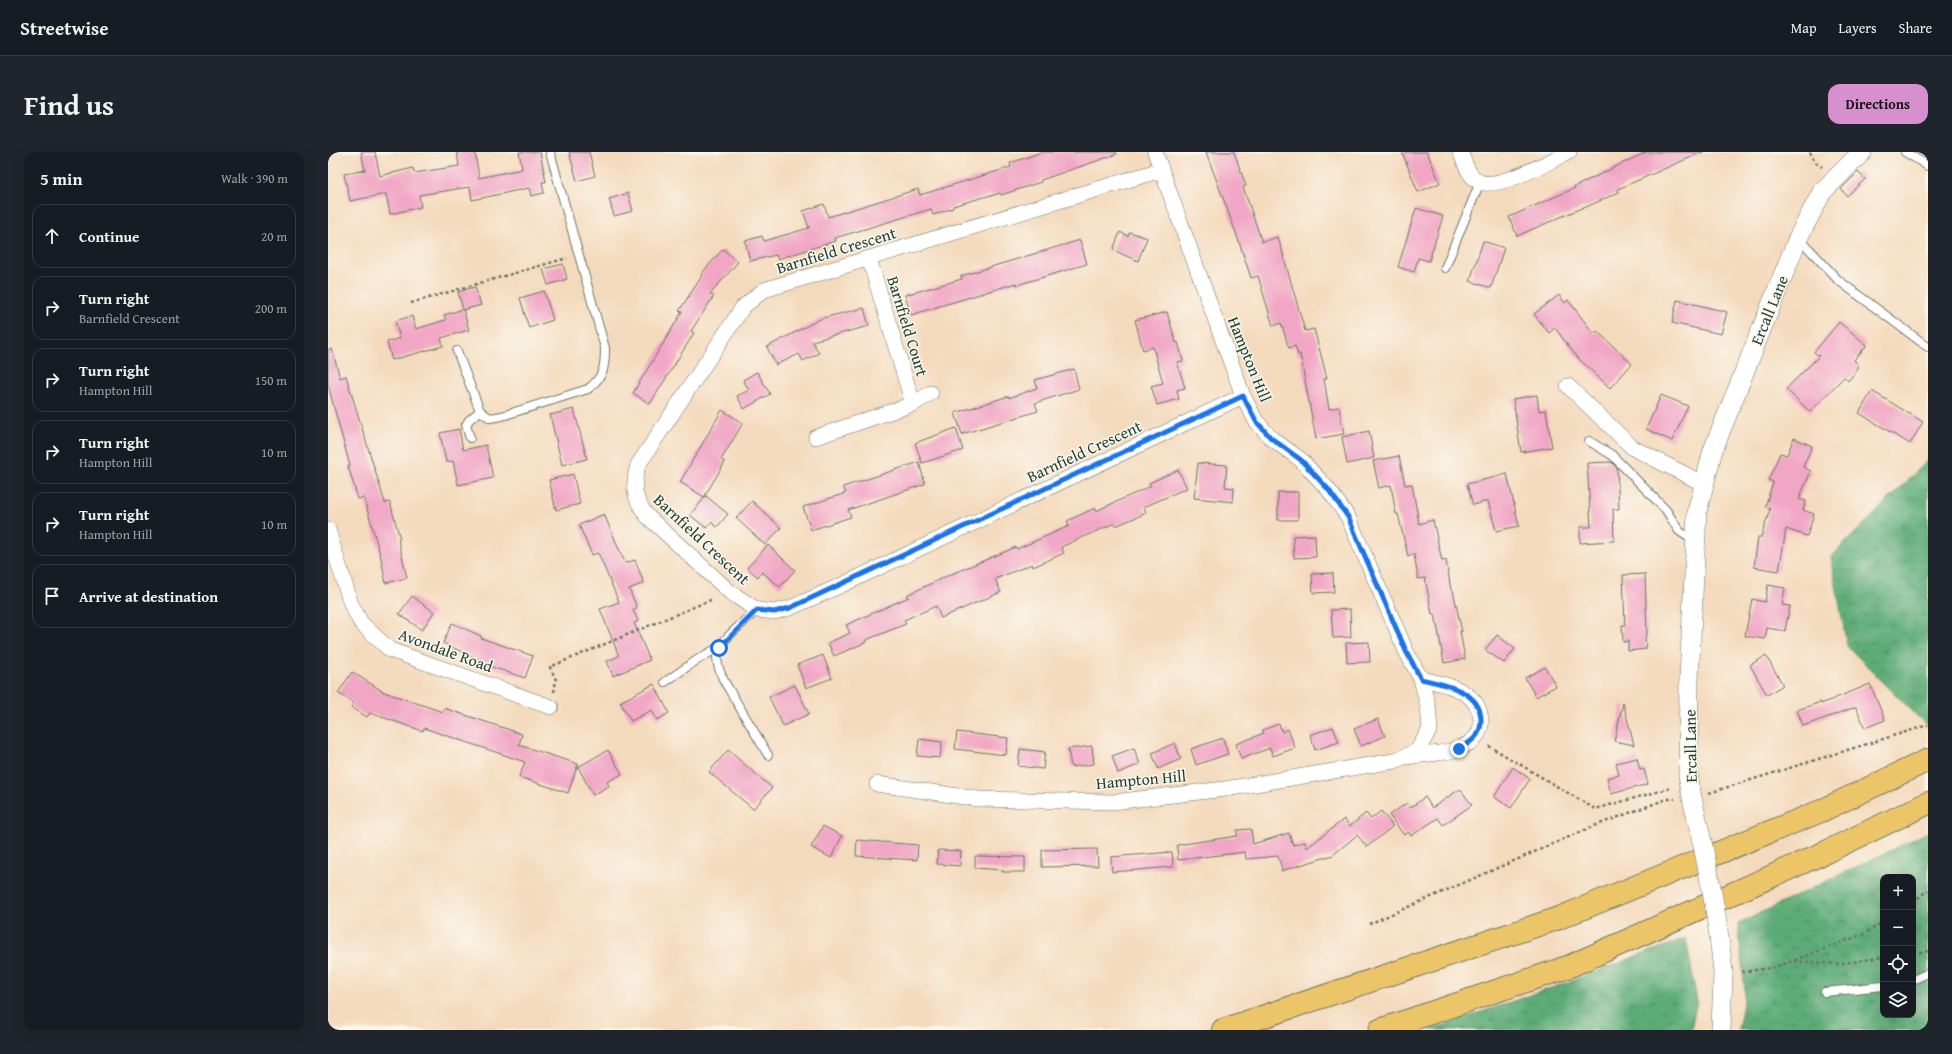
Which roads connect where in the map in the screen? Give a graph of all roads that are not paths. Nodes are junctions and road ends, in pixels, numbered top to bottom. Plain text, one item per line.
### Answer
1 (550, 152) edge
2 (1155, 152) edge
3 (1460, 152) edge
4 (1569, 152) edge
5 (1862, 152) edge
6 (1904, 152) edge
7 (1928, 166) edge
8 (1162, 170) junction
9 (1480, 182) junction
10 (1798, 238) junction
11 (869, 258) junction
12 (1446, 268) dead end
13 (1928, 347) edge
14 (458, 351) dead end
15 (1568, 386) dead end
16 (931, 393) dead end
17 (1243, 396) junction
18 (913, 404) junction
19 (480, 411) junction
20 (816, 437) dead end
21 (470, 438) dead end
22 (1588, 441) dead end
23 (1704, 484) junction
24 (329, 535) edge
25 (1696, 542) junction
26 (757, 610) junction
27 (719, 648) junction
28 (1421, 679) junction
29 (665, 682) dead end
30 (551, 707) road end
31 (768, 755) dead end
32 (1406, 757) junction
33 (1928, 760) edge
34 (877, 784) dead end
35 (1928, 803) edge
36 (1928, 973) edge
37 (1916, 979) edge
38 (1880, 986) edge
39 (1825, 992) dead end
40 (1224, 1030) edge
41 (1380, 1030) edge
42 (1721, 1030) edge

1 - 19 lane
2 - 8 street, Hampton Hill
3 - 9 street
4 - 9 street
5 - 10 street, Ercall Lane
6 - 7 lane
8 - 11 street, Barnfield Crescent
8 - 17 street, Hampton Hill
9 - 12 lane
10 - 13 lane
10 - 23 street, Ercall Lane
11 - 18 street, Barnfield Court
11 - 26 street, Barnfield Crescent
14 - 19 lane
15 - 23 street
16 - 18 street, Barnfield Court
17 - 26 street, Barnfield Crescent
17 - 28 street, Hampton Hill
18 - 20 street, Barnfield Court
19 - 21 lane
22 - 25 lane
23 - 25 street, Ercall Lane
24 - 30 street, Avondale Road
25 - 42 street, Ercall Lane, bridge
26 - 27 lane
27 - 29 lane
27 - 31 lane
28 - 32 street, Hampton Hill
28 - 32 street, Hampton Hill
32 - 34 street, Hampton Hill
33 - 40 highway
35 - 41 highway
36 - 37 lane
38 - 39 lane

